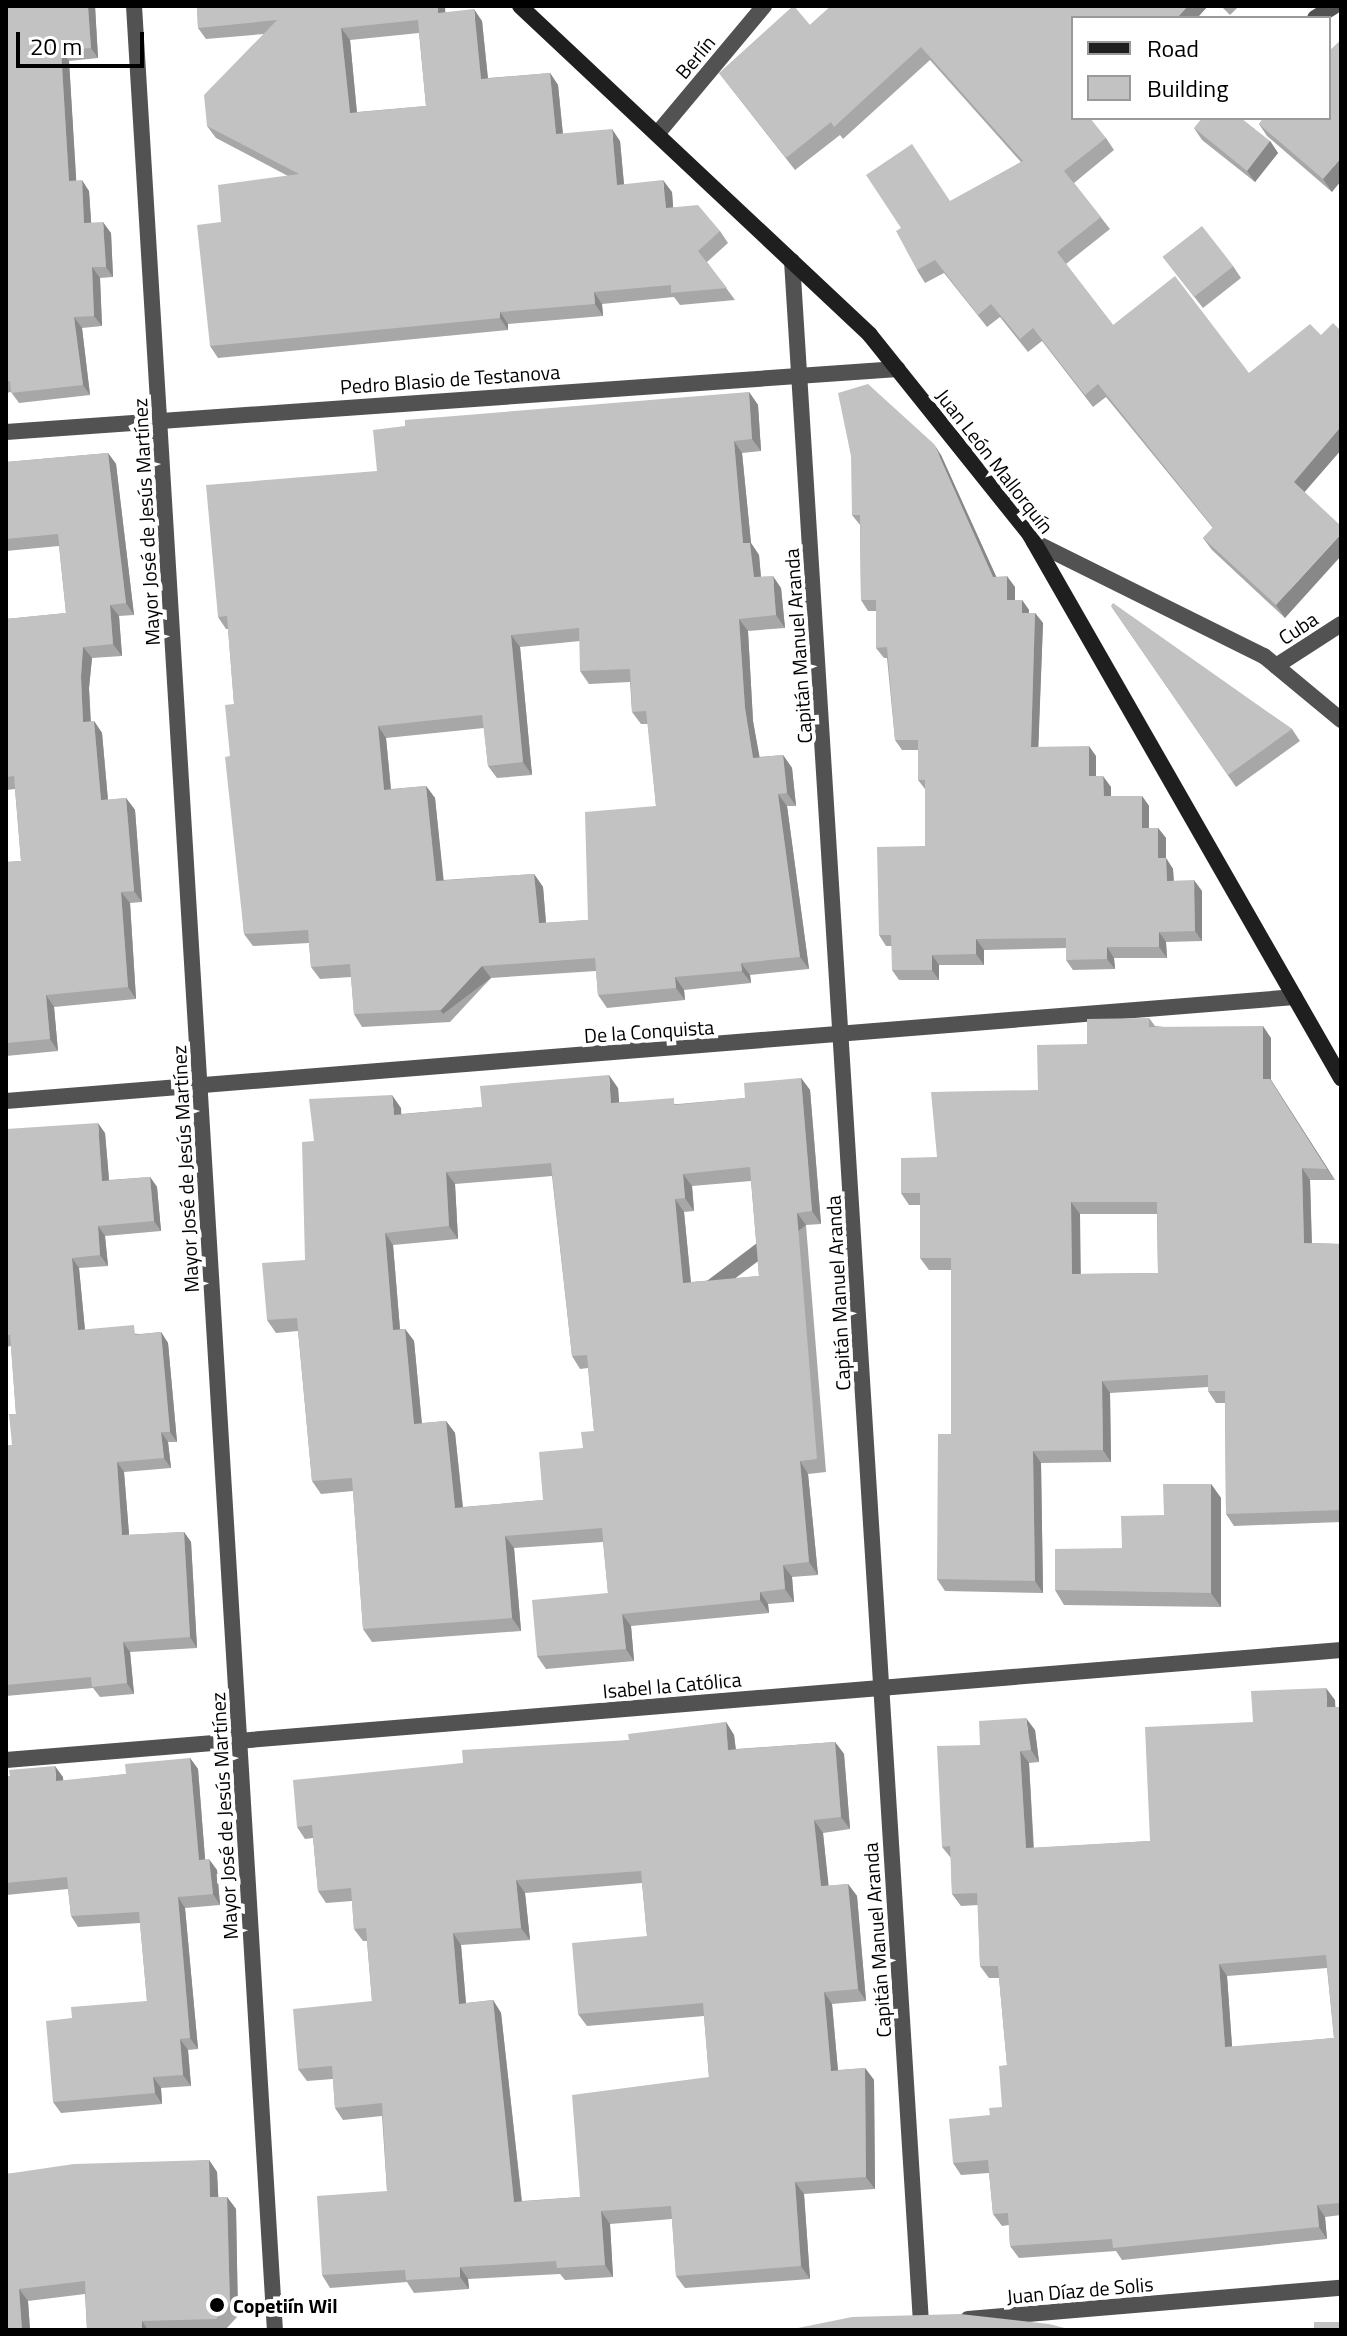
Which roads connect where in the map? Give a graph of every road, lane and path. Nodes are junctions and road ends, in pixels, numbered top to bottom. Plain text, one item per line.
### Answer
1 (134, 6) edge
2 (520, 6) edge
3 (764, 6) edge
4 (657, 134) junction
5 (792, 261) junction
6 (898, 369) junction
7 (800, 375) junction
8 (159, 418) junction
9 (6, 432) edge
10 (1034, 542) junction
11 (1341, 624) edge
12 (1270, 661) junction
13 (1341, 720) edge
14 (1295, 997) junction
15 (843, 1036) junction
16 (1341, 1078) edge
17 (200, 1085) junction
18 (6, 1101) edge
19 (1341, 1650) edge
20 (882, 1687) junction
21 (239, 1741) junction
22 (6, 1760) edge
23 (1341, 2288) edge
24 (929, 2322) joint
25 (275, 2330) edge

1 - 8 street, Mayor José de Jesús Martínez
2 - 4 street, Juan León Mallorquín
3 - 4 street, Berlín
4 - 5 street, Juan León Mallorquín
5 - 6 street, Juan León Mallorquín
5 - 7 street, Capitán Manuel Aranda
6 - 7 street, Pedro Blasio de Testanova
6 - 10 street, Juan León Mallorquín
7 - 8 street, Pedro Blasio de Testanova
7 - 15 street, Capitán Manuel Aranda
8 - 9 street, Pedro Blasio de Testanova
8 - 17 street, Mayor José de Jesús Martínez
10 - 12 street
10 - 14 street, Juan León Mallorquín
11 - 12 street, Cuba
12 - 13 street
14 - 15 street, De la Conquista
14 - 16 street, Juan León Mallorquín
15 - 17 street, De la Conquista
15 - 20 street, Capitán Manuel Aranda
17 - 18 street, De la Conquista
17 - 21 street, Mayor José de Jesús Martínez
19 - 20 street, Isabel la Católica
20 - 21 street, Isabel la Católica
20 - 24 street, Capitán Manuel Aranda
21 - 22 street, Isabel la Católica
21 - 25 street, Mayor José de Jesús Martínez
23 - 24 street, Juan Díaz de Solis

